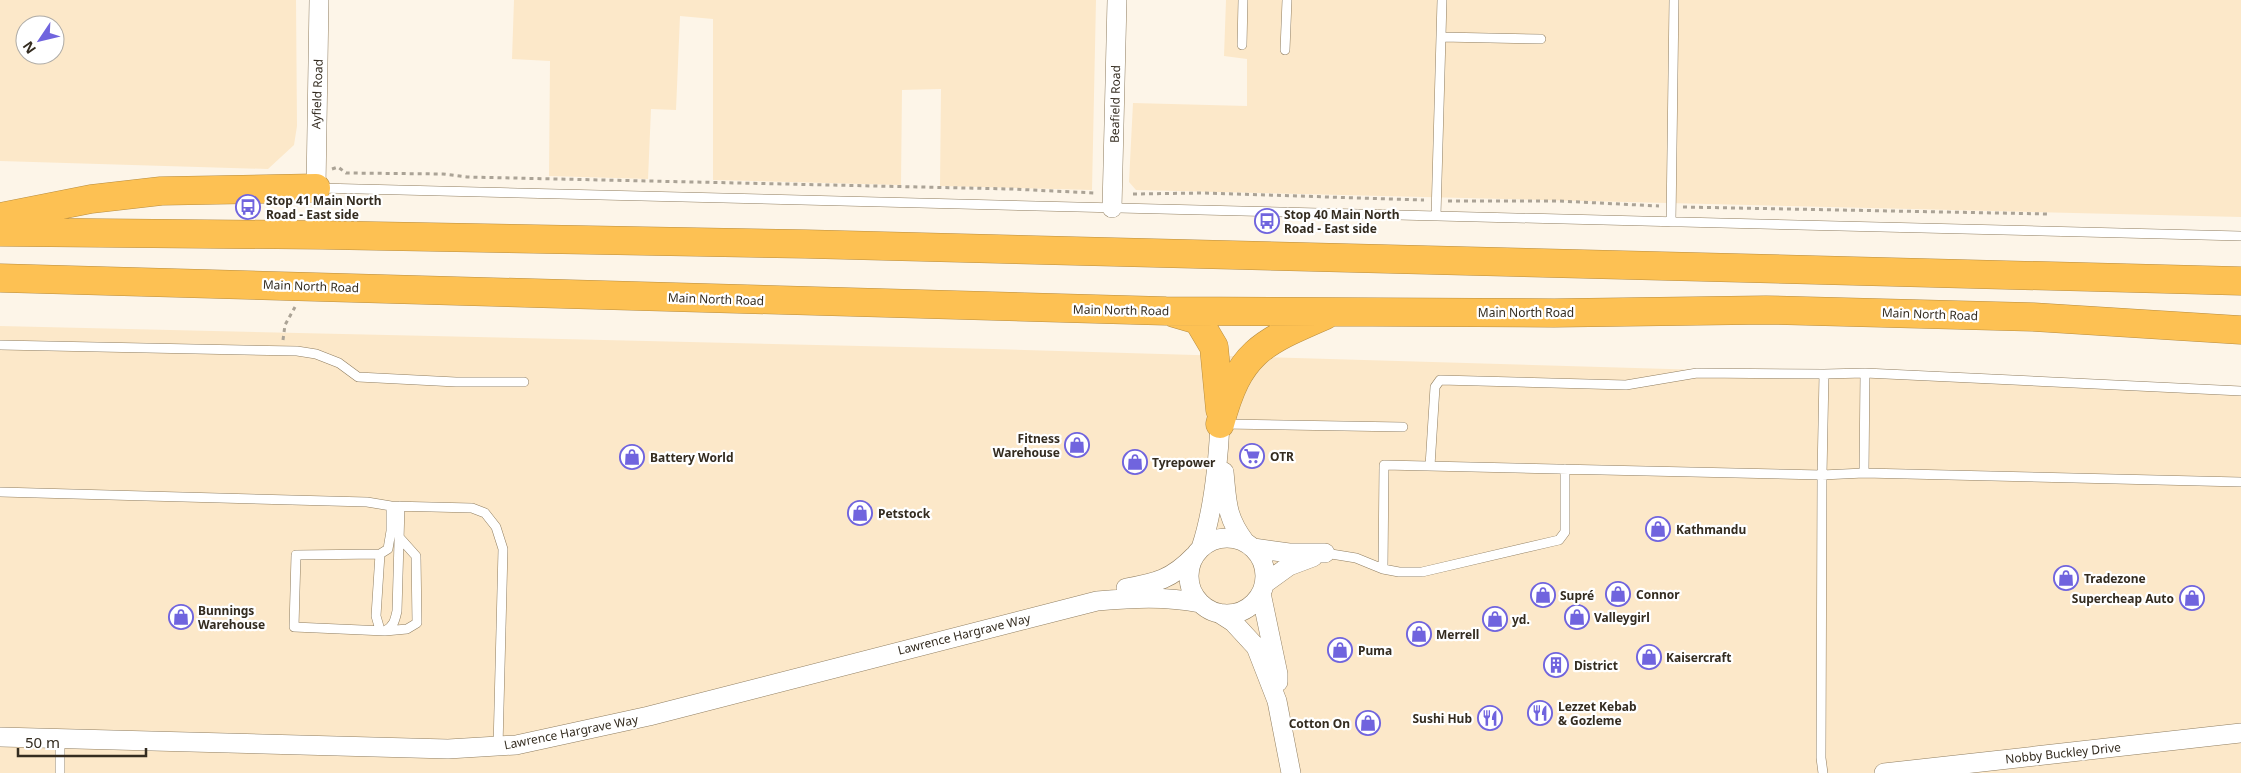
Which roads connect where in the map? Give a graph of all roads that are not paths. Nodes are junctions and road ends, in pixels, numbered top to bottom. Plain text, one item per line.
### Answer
1 (320, 0) edge
2 (1117, 0) edge
3 (1243, 0) edge
4 (1287, 0) edge
5 (1442, 0) edge
6 (1674, 0) edge
7 (1441, 37) junction
8 (1541, 39) dead end
9 (1242, 45) dead end
10 (1285, 50) dead end
11 (316, 188) junction
12 (1112, 208) junction
13 (1436, 216) junction
14 (0, 217) edge
15 (1671, 222) junction
16 (0, 232) edge
17 (2241, 236) edge
18 (0, 278) edge
19 (2241, 281) edge
20 (1166, 311) junction
21 (1334, 312) junction
22 (2241, 330) edge
23 (0, 345) edge
24 (1865, 373) junction
25 (1824, 374) junction
26 (524, 382) dead end
27 (2241, 391) edge
28 (1402, 427) dead end
29 (1220, 429) junction
30 (1430, 466) junction
31 (1565, 469) junction
32 (1864, 473) junction
33 (1822, 475) junction
34 (2241, 482) edge
35 (0, 492) edge
36 (395, 506) junction
37 (399, 537) junction
38 (1249, 545) junction
39 (1198, 552) junction
40 (1325, 553) junction
41 (380, 554) junction
42 (1383, 569) junction
43 (1262, 589) junction
44 (1097, 601) junction
45 (1200, 603) junction
46 (1219, 613) junction
47 (383, 630) junction
48 (1277, 701) junction
49 (2241, 732) edge
50 (0, 737) edge
51 (60, 739) junction
52 (498, 747) junction
53 (60, 773) edge
54 (1291, 773) edge
55 (1823, 773) edge
56 (1884, 773) edge

1 - 11 street, Ayfield Road
2 - 12 street, Beafield Road
3 - 9 lane
4 - 10 lane
5 - 7 lane
6 - 15 lane
7 - 8 lane
7 - 13 lane
11 - 12 lane
11 - 14 highway
12 - 13 lane
13 - 15 lane
15 - 17 lane
16 - 19 highway
18 - 20 highway, Main North Road
20 - 21 highway, Main North Road
20 - 29 highway
21 - 22 highway, Main North Road
21 - 29 highway
23 - 26 lane
24 - 25 lane
24 - 27 lane
24 - 32 lane
25 - 30 lane
25 - 33 lane
28 - 29 lane
29 - 38 street
29 - 39 street
30 - 31 lane
30 - 42 lane
31 - 33 lane
31 - 42 lane
32 - 33 lane
32 - 34 lane
33 - 55 lane
35 - 36 lane
36 - 37 lane
36 - 41 lane
36 - 52 lane
37 - 47 lane
37 - 47 lane
38 - 39 street
38 - 40 street
38 - 43 street
39 - 44 street, Lawrence Hargrave Way
39 - 45 street
40 - 42 lane
40 - 43 street
41 - 47 lane
41 - 47 lane
43 - 46 street
43 - 48 street
44 - 45 street, Lawrence Hargrave Way
44 - 52 street, Lawrence Hargrave Way
45 - 46 street
46 - 48 street
48 - 54 street
49 - 56 street, Nobby Buckley Drive
50 - 51 street, Lawrence Hargrave Way
51 - 52 street, Lawrence Hargrave Way
51 - 53 lane

